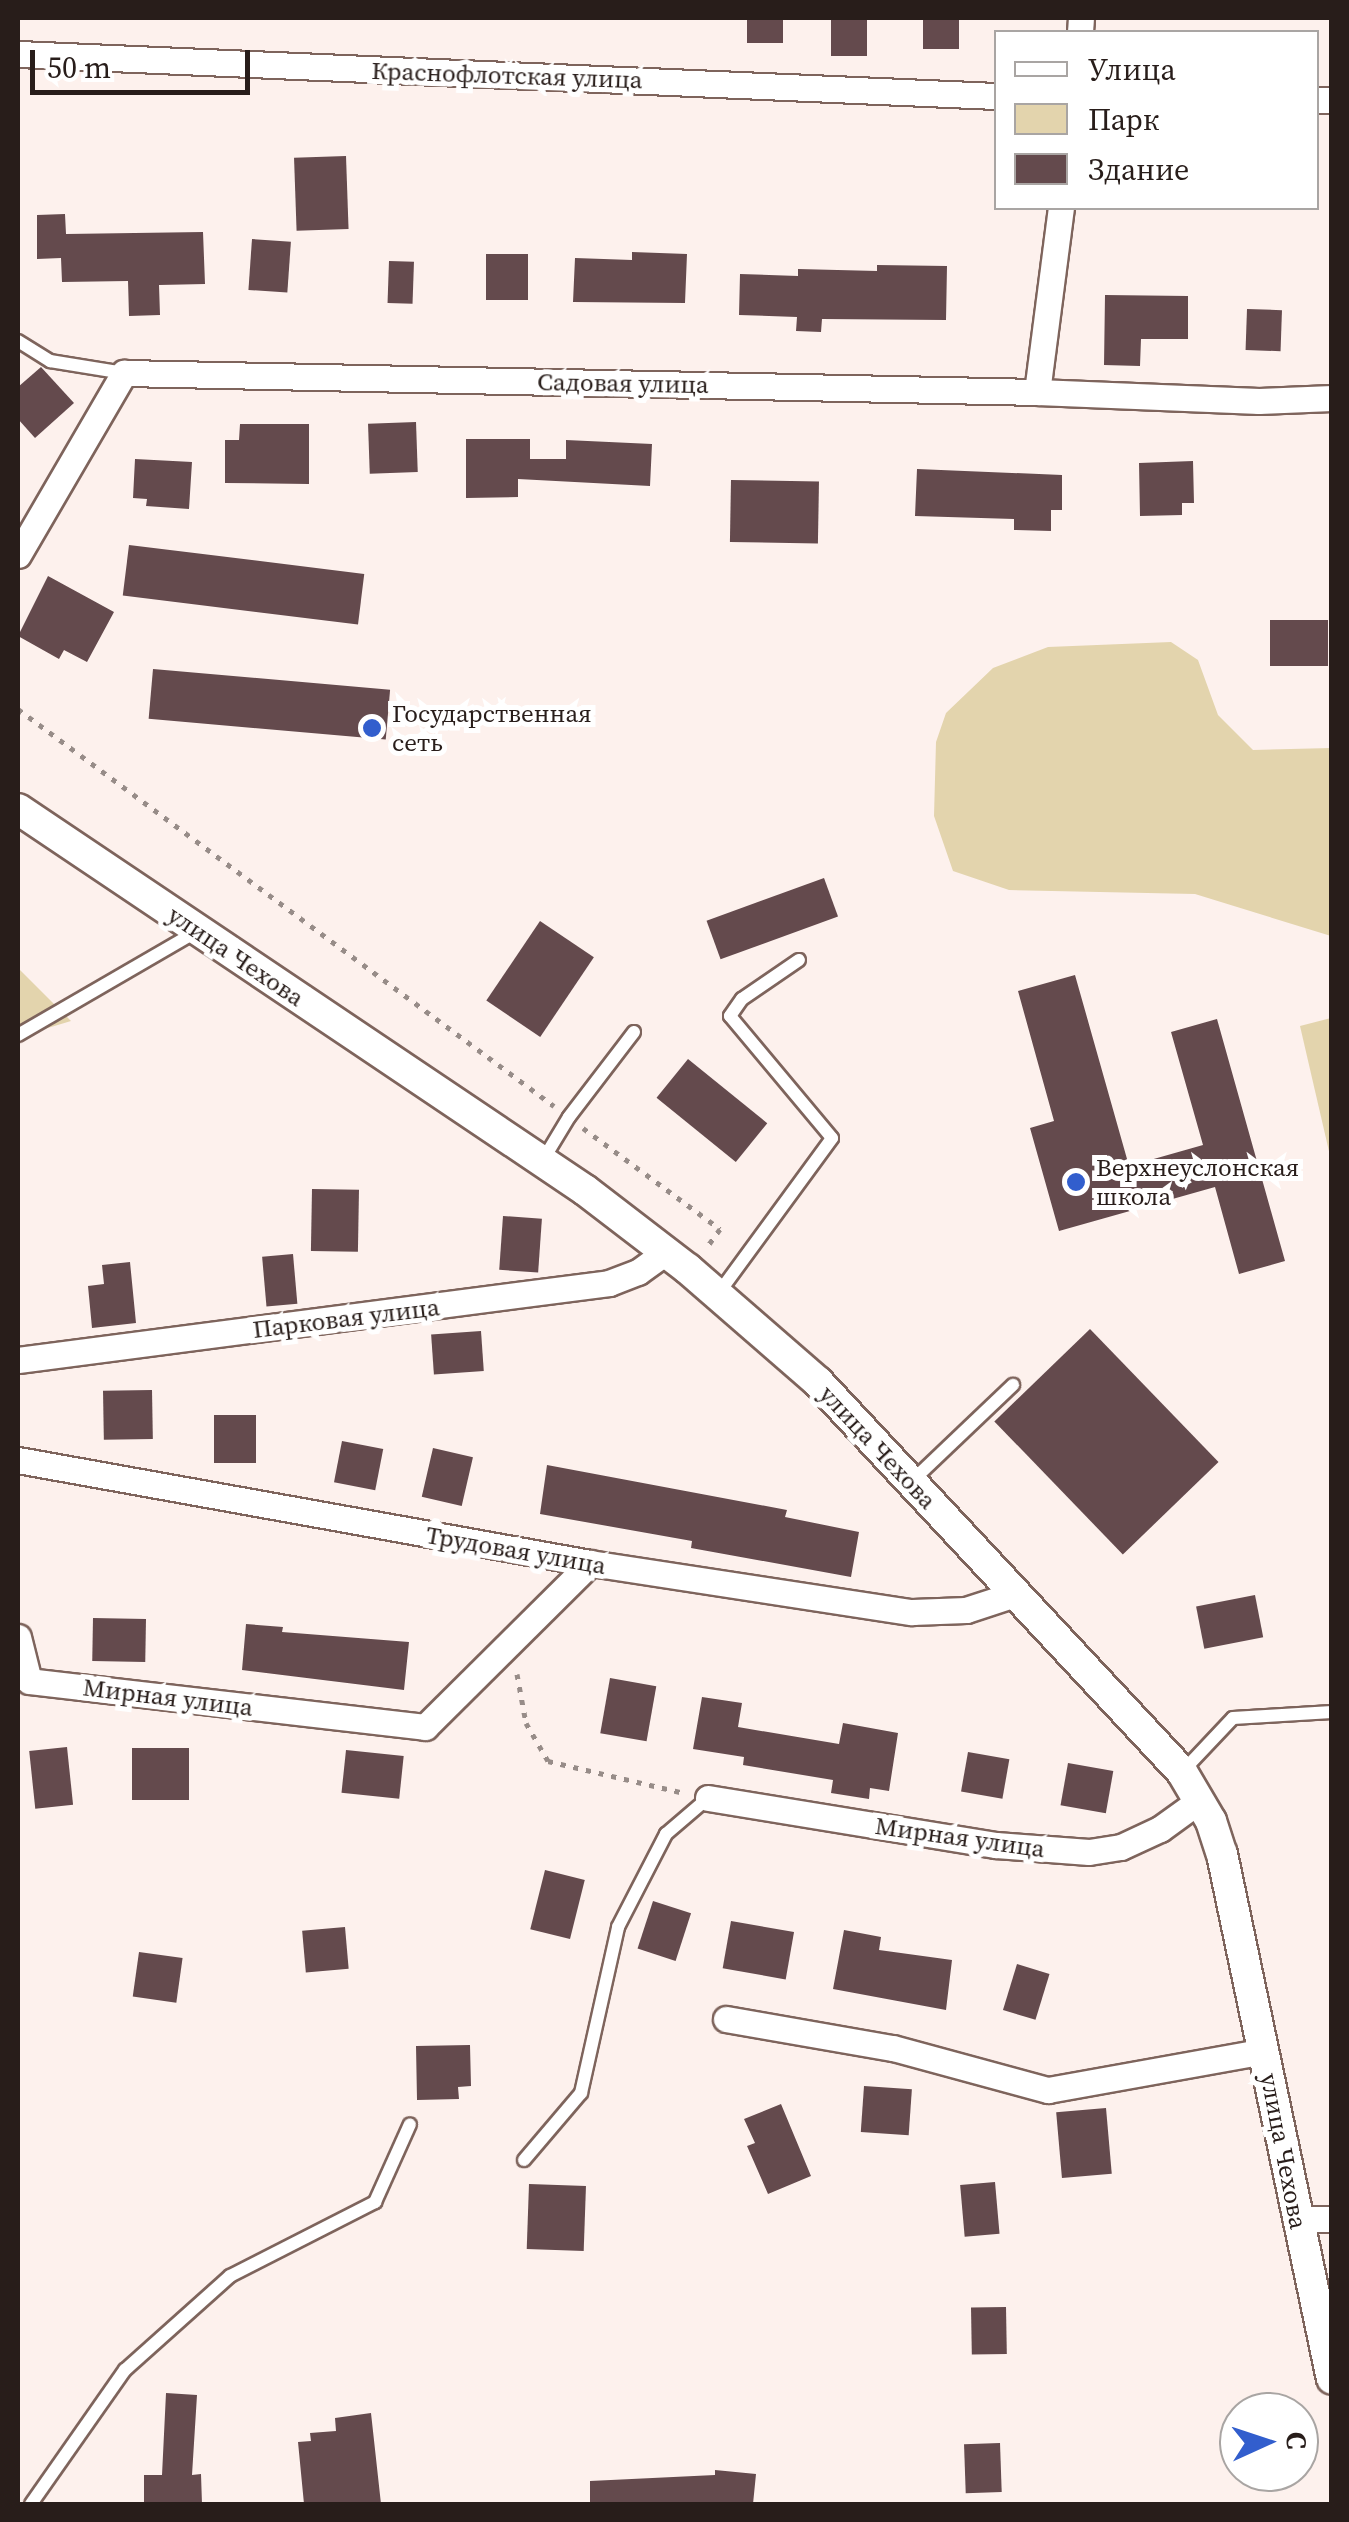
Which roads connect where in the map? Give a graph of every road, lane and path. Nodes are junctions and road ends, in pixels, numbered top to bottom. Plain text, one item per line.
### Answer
1 (18, 54) edge
2 (994, 96) edge
3 (1061, 210) edge
4 (18, 341) edge
5 (124, 373) junction
6 (1037, 392) junction
7 (1332, 398) edge
8 (18, 555) edge
9 (18, 710) edge
10 (18, 810) edge
11 (198, 930) junction
12 (799, 960) dead end
13 (634, 1032) dead end
14 (18, 1035) edge
15 (569, 1117) junction
16 (542, 1162) junction
17 (677, 1261) junction
18 (718, 1294) junction
19 (18, 1360) edge
20 (1013, 1385) dead end
21 (18, 1460) edge
22 (911, 1482) junction
23 (590, 1563) junction
24 (1015, 1594) junction
25 (18, 1637) edge
26 (512, 1641) junction
27 (23, 1683) edge
28 (1332, 1712) edge
29 (1182, 1772) junction
30 (708, 1798) junction
31 (1200, 1800) junction
32 (726, 2019) dead end
33 (1264, 2050) junction
34 (410, 2124) dead end
35 (524, 2160) dead end
36 (1297, 2219) junction
37 (1332, 2219) edge
38 (1332, 2379) edge
39 (31, 2504) edge

1 - 2 street, Краснофлотская улица
3 - 6 street
4 - 5 lane
5 - 6 street, Садовая улица
5 - 8 street
6 - 7 street, Садовая улица
9 - 15 path
10 - 11 street, улица Чехова
11 - 14 lane
11 - 16 street, улица Чехова
12 - 18 lane
13 - 15 lane
15 - 16 lane
15 - 17 path
16 - 17 street, улица Чехова
17 - 18 street, улица Чехова
17 - 19 street, Парковая улица
18 - 22 street, улица Чехова
20 - 22 lane
21 - 23 street, Трудовая улица
22 - 24 street, улица Чехова
23 - 24 street, Трудовая улица
23 - 26 street
24 - 29 street, улица Чехова
25 - 27 street
26 - 27 street, Мирная улица
26 - 30 path
28 - 29 lane
29 - 31 street, улица Чехова
30 - 31 street, Мирная улица
30 - 35 lane
31 - 33 street, улица Чехова
32 - 33 street
33 - 36 street, улица Чехова
34 - 39 lane
36 - 37 street
36 - 38 street, улица Чехова

